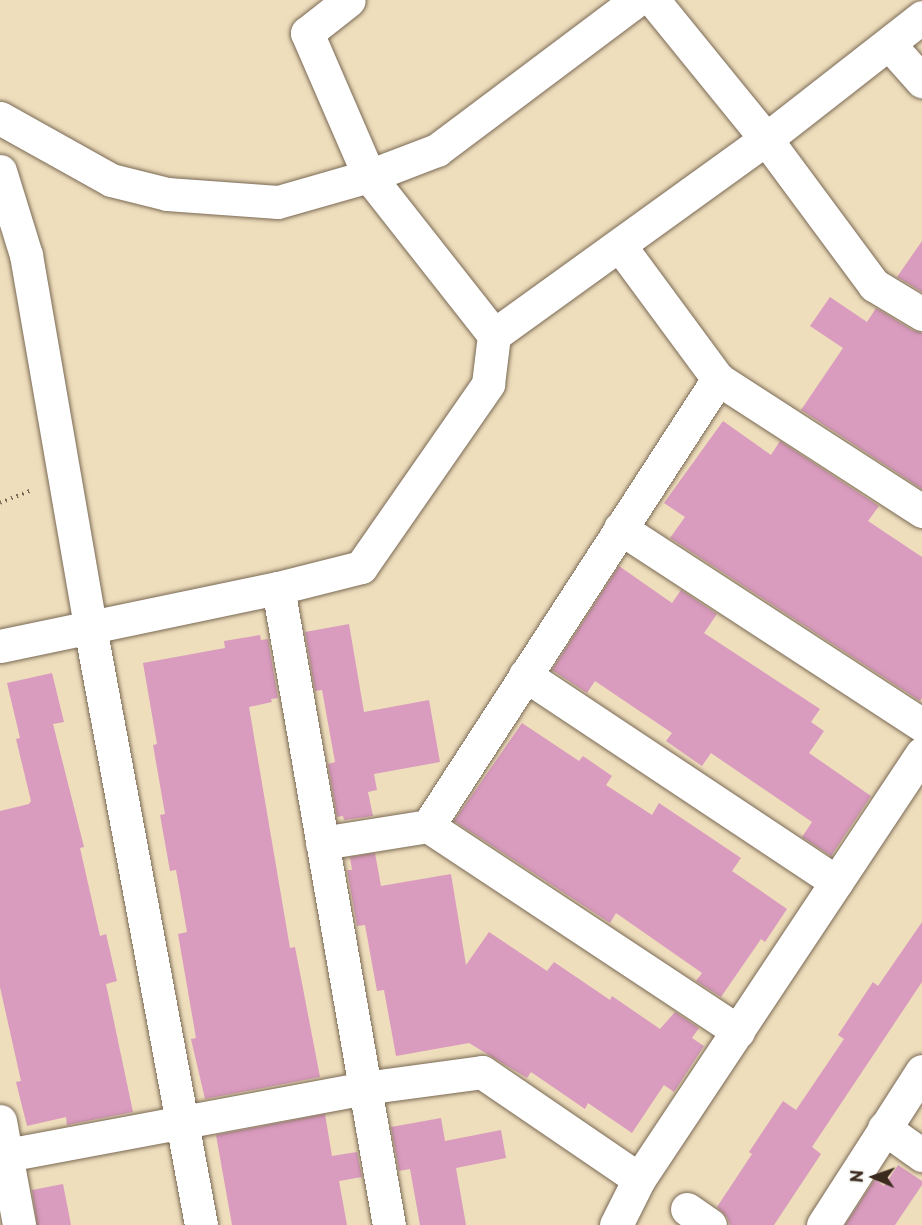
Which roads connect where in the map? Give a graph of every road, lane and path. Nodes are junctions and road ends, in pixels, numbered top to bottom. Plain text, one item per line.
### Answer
1 (349, 0) edge
2 (637, 0) edge
3 (653, 0) edge
4 (922, 17) edge
5 (889, 44) junction
6 (922, 81) edge
7 (0, 118) edge
8 (766, 139) junction
9 (0, 171) edge
10 (369, 176) junction
11 (620, 246) junction
12 (922, 314) edge
13 (494, 335) junction
14 (718, 379) junction
15 (922, 511) edge
16 (620, 528) junction
17 (278, 588) junction
18 (90, 627) junction
19 (0, 646) edge
20 (525, 675) junction
21 (922, 725) edge
22 (922, 753) edge
23 (428, 826) junction
24 (322, 843) junction
25 (837, 882) junction
26 (738, 1031) junction
27 (922, 1071) edge
28 (364, 1088) junction
29 (0, 1121) edge
30 (182, 1123) junction
31 (884, 1128) junction
32 (7, 1155) junction
33 (922, 1155) edge
34 (639, 1179) junction
35 (19, 1225) edge
36 (201, 1225) edge
37 (389, 1225) edge
38 (616, 1225) edge
39 (823, 1225) edge

1 - 10 street
2 - 10 street
3 - 8 street
4 - 5 street
5 - 6 street
5 - 8 street
7 - 10 street
8 - 11 street
8 - 12 street
9 - 18 street
10 - 13 street
11 - 13 street
11 - 14 street
13 - 17 street
14 - 15 street
14 - 16 street
16 - 20 street
16 - 21 street
17 - 18 street
17 - 24 street
18 - 19 street
18 - 30 street
20 - 23 street
20 - 25 street
22 - 25 street
23 - 24 street
23 - 26 street
24 - 28 street
25 - 26 street
26 - 34 street
27 - 31 street
28 - 30 street
28 - 34 street
28 - 37 street
29 - 32 street
30 - 32 street
30 - 36 street
31 - 33 street
31 - 39 street
32 - 35 street
34 - 38 street

